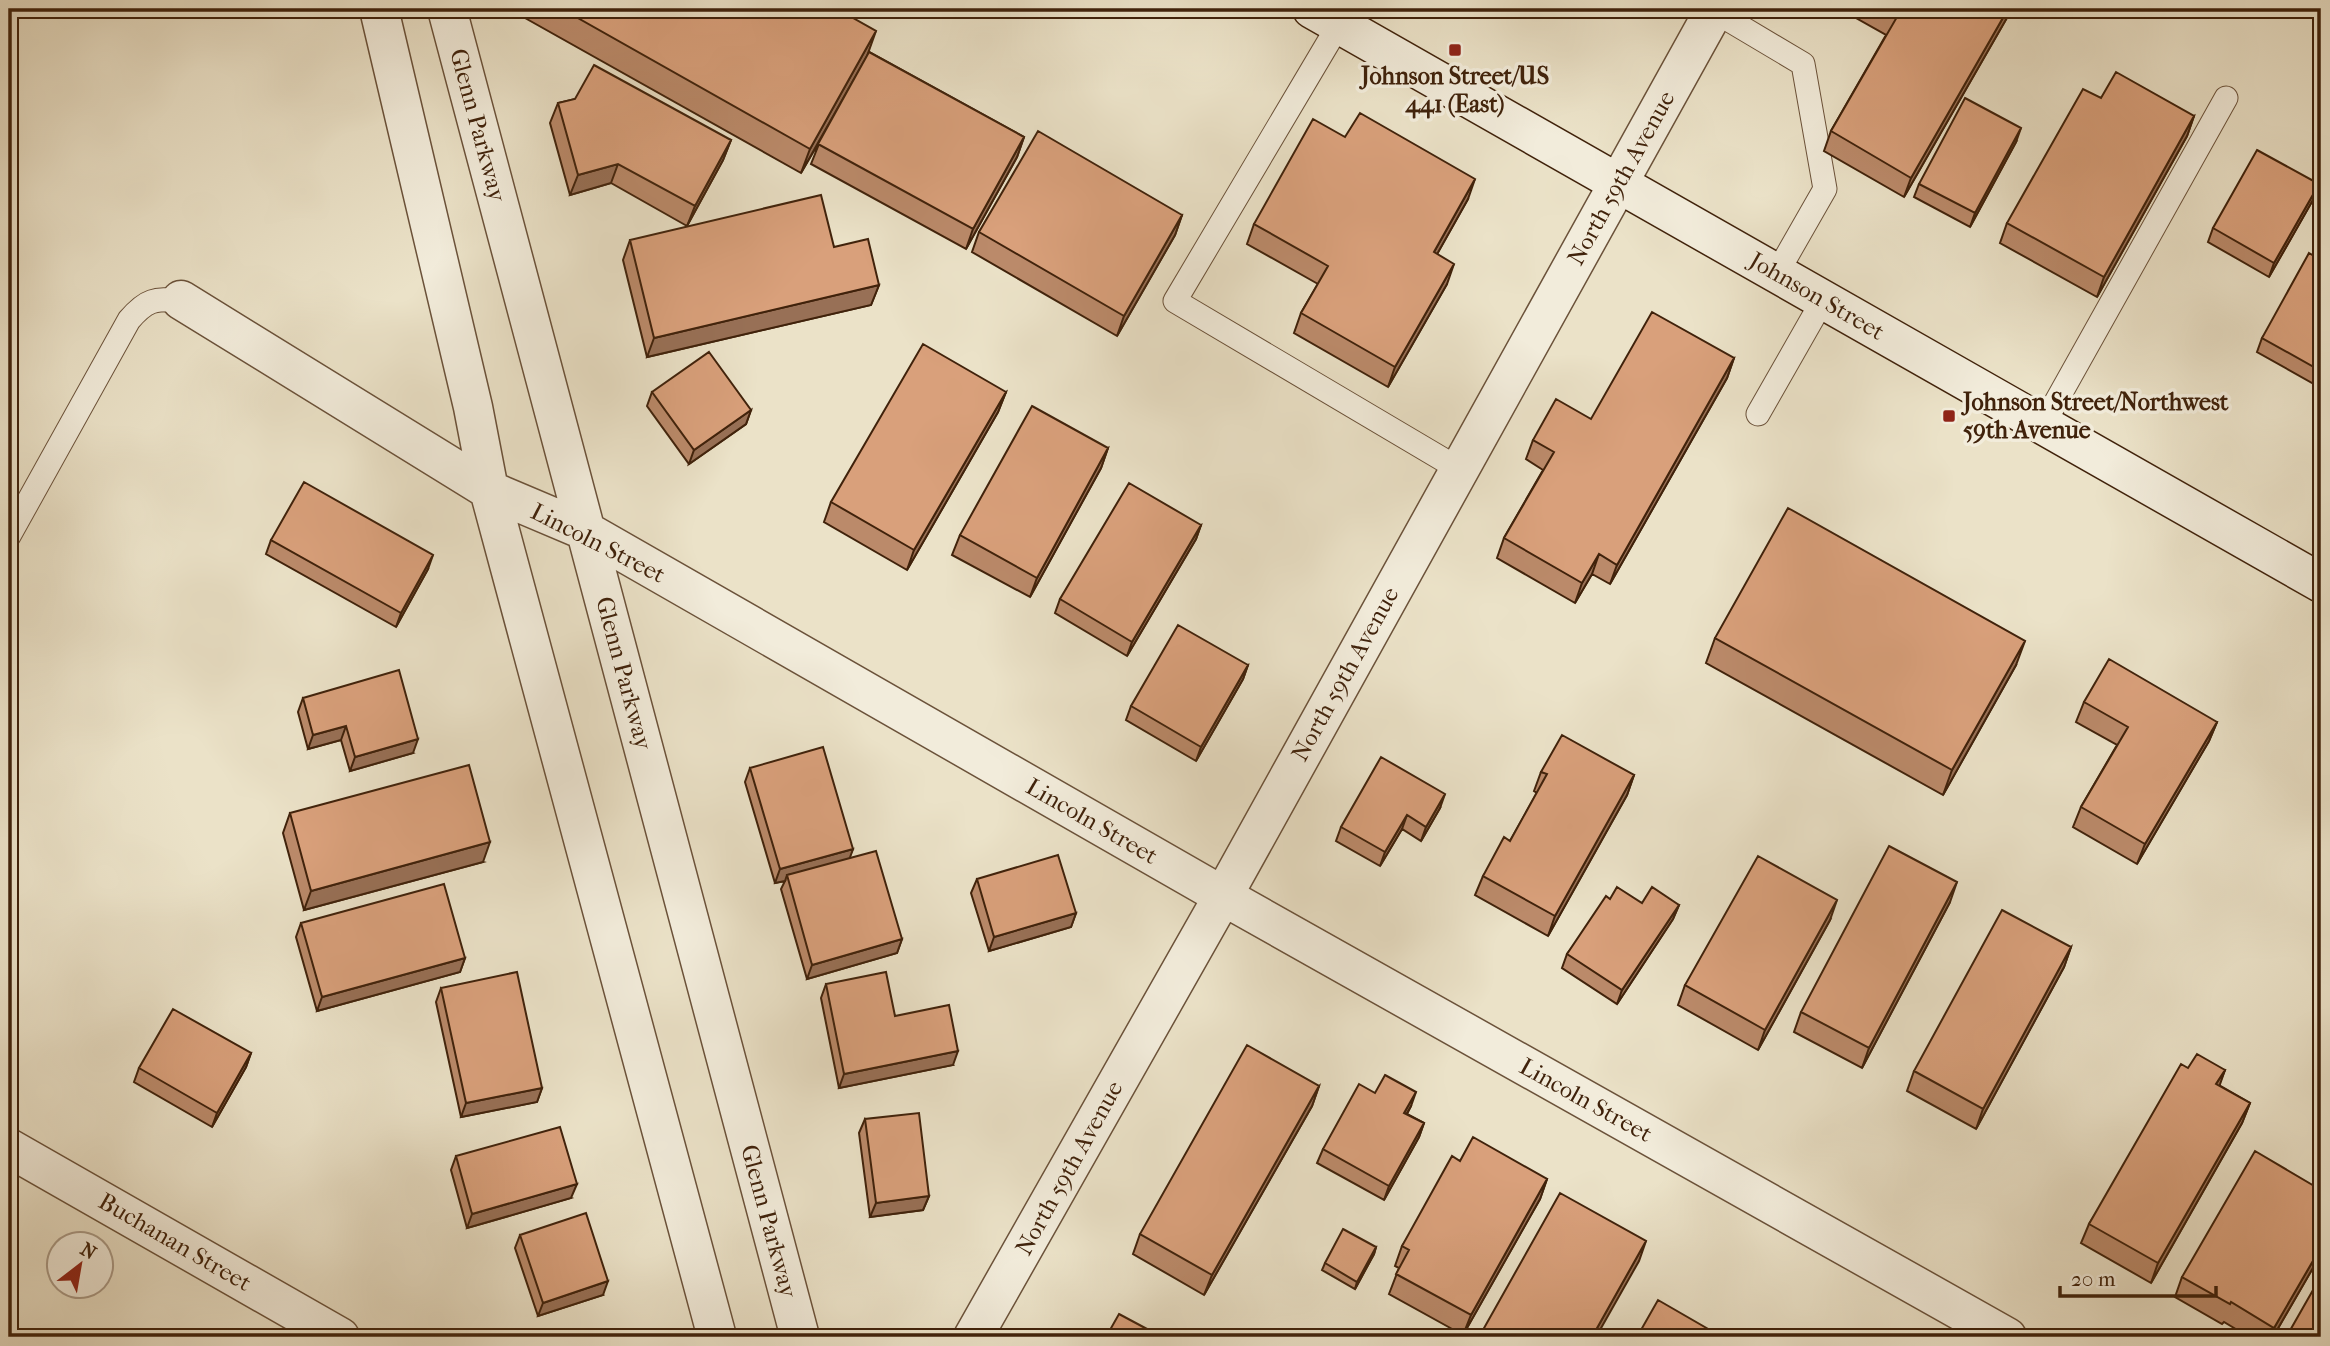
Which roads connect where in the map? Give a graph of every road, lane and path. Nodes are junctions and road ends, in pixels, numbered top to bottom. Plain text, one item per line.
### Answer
1 (379, 9) edge
2 (447, 9) edge
3 (1715, 10) edge
4 (1333, 14) edge
5 (2227, 98) dead end
6 (1618, 183) junction
7 (1777, 273) junction
8 (181, 300) joint
9 (1823, 300) junction
10 (1758, 414) dead end
11 (2043, 425) junction
12 (1459, 470) junction
13 (489, 490) junction
14 (586, 531) junction
15 (9, 536) edge
16 (2321, 583) edge
17 (1223, 895) junction
18 (9, 1147) edge
19 (341, 1337) edge
20 (717, 1337) edge
21 (800, 1337) edge
22 (973, 1337) edge
23 (2007, 1337) edge

1 - 13 street
2 - 14 street, Glenn Parkway
3 - 6 street, North 59th Avenue
3 - 7 lane
4 - 6 street, Johnson Street
4 - 12 lane
5 - 11 lane
6 - 7 street, Johnson Street
6 - 12 street, North 59th Avenue
7 - 9 street, Johnson Street
8 - 13 street, Lincoln Street
8 - 15 lane
9 - 10 lane
9 - 11 street, Johnson Street
11 - 16 street, Johnson Street
12 - 17 street, North 59th Avenue
13 - 14 street, Lincoln Street
13 - 20 street
14 - 17 street, Lincoln Street
14 - 21 street, Glenn Parkway
17 - 22 street, North 59th Avenue
17 - 23 street, Lincoln Street
18 - 19 street, Buchanan Street

